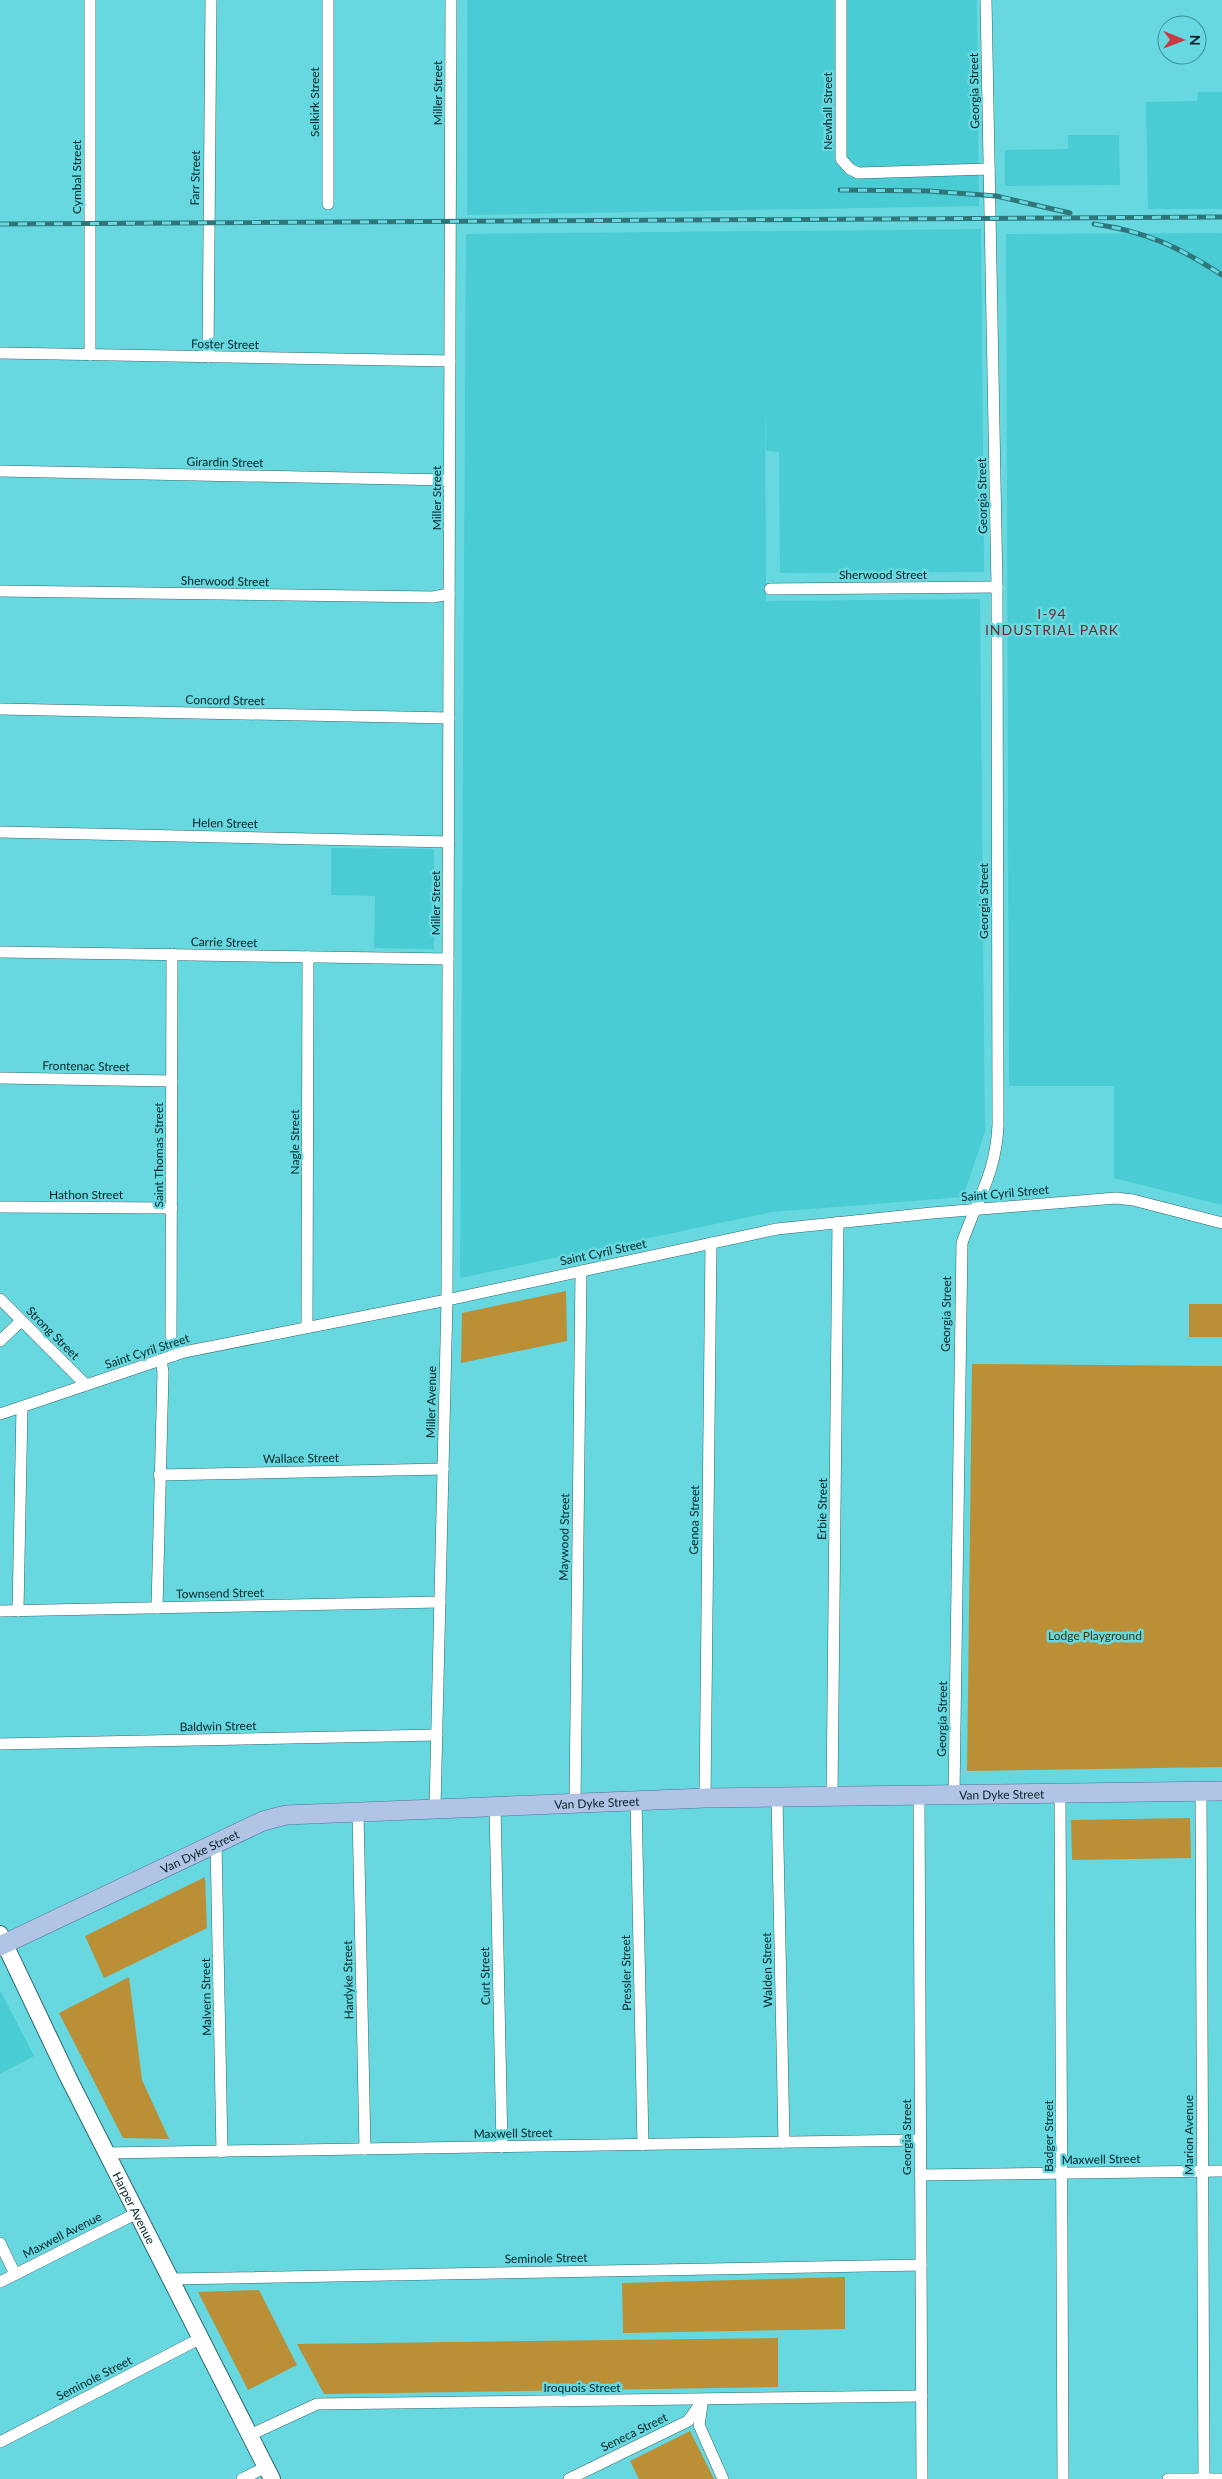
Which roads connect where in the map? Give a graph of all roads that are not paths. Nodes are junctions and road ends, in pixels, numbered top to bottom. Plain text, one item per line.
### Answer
1 (90, 0) edge
2 (211, 0) edge
3 (328, 0) edge
4 (451, 0) edge
5 (840, 0) edge
6 (986, 0) edge
7 (990, 169) junction
8 (328, 204) dead end
9 (0, 353) edge
10 (90, 355) junction
11 (208, 357) junction
12 (450, 361) junction
13 (0, 471) edge
14 (449, 480) junction
15 (997, 587) junction
16 (770, 589) dead end
17 (0, 591) edge
18 (449, 594) junction
19 (0, 709) edge
20 (449, 718) junction
21 (0, 832) edge
22 (449, 842) junction
23 (0, 952) edge
24 (172, 954) junction
25 (308, 957) junction
26 (448, 959) junction
27 (448, 997) joint
28 (0, 1078) edge
29 (172, 1081) junction
30 (0, 1207) edge
31 (172, 1208) junction
32 (973, 1210) junction
33 (838, 1222) junction
34 (1222, 1223) edge
35 (711, 1243) junction
36 (581, 1271) junction
37 (0, 1299) edge
38 (447, 1300) junction
39 (21, 1321) junction
40 (306, 1327) junction
41 (0, 1341) edge
42 (175, 1355) junction
43 (161, 1360) junction
44 (86, 1385) junction
45 (22, 1407) junction
46 (0, 1414) edge
47 (443, 1469) junction
48 (159, 1475) junction
49 (440, 1602) junction
50 (156, 1608) junction
51 (18, 1610) junction
52 (0, 1611) edge
53 (437, 1735) junction
54 (0, 1744) edge
55 (1201, 1791) junction
56 (1222, 1791) edge
57 (1060, 1793) junction
58 (919, 1795) junction
59 (954, 1795) junction
60 (832, 1796) junction
61 (777, 1797) junction
62 (705, 1798) junction
63 (636, 1800) junction
64 (575, 1803) junction
65 (495, 1805) junction
66 (435, 1808) junction
67 (358, 1811) junction
68 (216, 1842) junction
69 (1, 1941) edge
70 (920, 2140) junction
71 (784, 2142) junction
72 (643, 2145) junction
73 (502, 2147) junction
74 (365, 2149) junction
75 (222, 2152) junction
76 (106, 2154) junction
77 (1202, 2171) junction
78 (1222, 2171) edge
79 (1062, 2173) junction
80 (920, 2175) junction
81 (137, 2213) junction
82 (0, 2243) edge
83 (921, 2265) junction
84 (16, 2274) junction
85 (172, 2279) junction
86 (0, 2282) edge
87 (201, 2338) junction
88 (922, 2396) junction
89 (703, 2400) junction
90 (250, 2435) junction
91 (0, 2442) edge
92 (269, 2473) edge
93 (242, 2479) edge
94 (570, 2479) edge
95 (723, 2479) edge
96 (922, 2479) edge
97 (1063, 2479) edge
98 (1168, 2479) edge
99 (1179, 2479) edge
100 (1204, 2479) edge
101 (1220, 2479) edge

1 - 10 street, Cymbal Street
2 - 11 street, Farr Street
3 - 8 street, Selkirk Street
4 - 12 street, Miller Street
5 - 7 street, Newhall Street
6 - 7 street, Georgia Street
7 - 15 street, Georgia Street
9 - 10 street, Foster Street
10 - 11 street, Foster Street
11 - 12 street, Foster Street
12 - 14 street, Miller Street
13 - 14 street, Girardin Street
14 - 18 street, Miller Street
15 - 16 street, Sherwood Street
15 - 32 street, Georgia Street
17 - 18 street, Sherwood Street
18 - 20 street, Miller Street
19 - 20 street, Concord Street
20 - 22 street, Miller Street
21 - 22 street, Helen Street
22 - 26 street, Miller Street
23 - 24 street, Carrie Street
24 - 25 street, Carrie Street
24 - 29 street, Saint Thomas Street
25 - 26 street, Carrie Street
25 - 40 street, Nagle Street
26 - 27 street, Miller Street
27 - 38 street, Miller Avenue
28 - 29 street, Frontenac Street
29 - 31 street, Saint Thomas Street
30 - 31 street, Hathon Street
31 - 42 street, Saint Thomas Street
32 - 33 street, Saint Cyril Street
32 - 34 street, Saint Cyril Street
32 - 59 street, Georgia Street
33 - 35 street, Saint Cyril Street
33 - 60 street, Erbie Street
35 - 36 street, Saint Cyril Street
35 - 62 street, Genoa Street
36 - 38 street, Saint Cyril Street
36 - 64 street, Maywood Street
37 - 39 street, Strong Street
38 - 40 street, Saint Cyril Street
38 - 47 street, Miller Avenue
39 - 41 street
39 - 44 street, Strong Street
40 - 42 street, Saint Cyril Street
42 - 43 street, Saint Cyril Street
43 - 44 street, Saint Cyril Street
43 - 48 street
44 - 45 street, Saint Cyril Street
45 - 46 street, Saint Cyril Street
45 - 51 street
47 - 48 street, Wallace Street
47 - 49 street, Miller Avenue
48 - 50 street
49 - 50 street, Townsend Street
49 - 53 street, Miller Avenue
50 - 51 street, Townsend Street
51 - 52 street, Townsend Street
53 - 54 street, Baldwin Street
53 - 66 street, Miller Avenue
55 - 56 main road, Van Dyke Street
55 - 57 main road, Van Dyke Street
55 - 77 street, Marion Avenue
57 - 59 main road, Van Dyke Street
57 - 79 street, Badger Street
58 - 59 main road, Van Dyke Street
58 - 60 main road, Van Dyke Street
58 - 70 street, Georgia Street
60 - 61 main road, Van Dyke Street
61 - 62 main road, Van Dyke Street
61 - 71 street, Walden Street
62 - 63 main road, Van Dyke Street
63 - 64 main road, Van Dyke Street
63 - 72 street, Pressler Street
64 - 65 main road, Van Dyke Street
65 - 66 main road, Van Dyke Street
65 - 73 street, Curt Street
66 - 67 main road, Van Dyke Street
67 - 68 main road, Van Dyke Street
67 - 74 street, Hardyke Street
68 - 69 main road, Van Dyke Street
68 - 75 street, Malvern Street
69 - 76 street, Harper Avenue
70 - 71 street, Maxwell Street
70 - 80 street, Georgia Street
71 - 72 street, Maxwell Street
72 - 73 street, Maxwell Street
73 - 74 street, Maxwell Street
74 - 75 street, Maxwell Street
75 - 76 street, Maxwell Street
76 - 81 street, Harper Avenue
77 - 78 street, Maxwell Street
77 - 79 street, Maxwell Street
77 - 100 street, Marion Avenue
79 - 80 street, Maxwell Street
79 - 97 street, Badger Street
80 - 83 street, Georgia Street
81 - 84 street, Maxwell Avenue
81 - 85 street, Harper Avenue
82 - 84 street
83 - 85 street, Seminole Street
83 - 88 street, Georgia Street
84 - 86 street, Maxwell Avenue
85 - 87 street, Harper Avenue
87 - 90 street, Harper Avenue
87 - 91 street, Seminole Street
88 - 89 street, Iroquois Street
88 - 96 street, Georgia Street
89 - 90 street, Iroquois Street
89 - 94 street, Seneca Street
89 - 95 street
90 - 92 street, Harper Avenue
92 - 93 street
98 - 99 street
99 - 100 street
100 - 101 street

